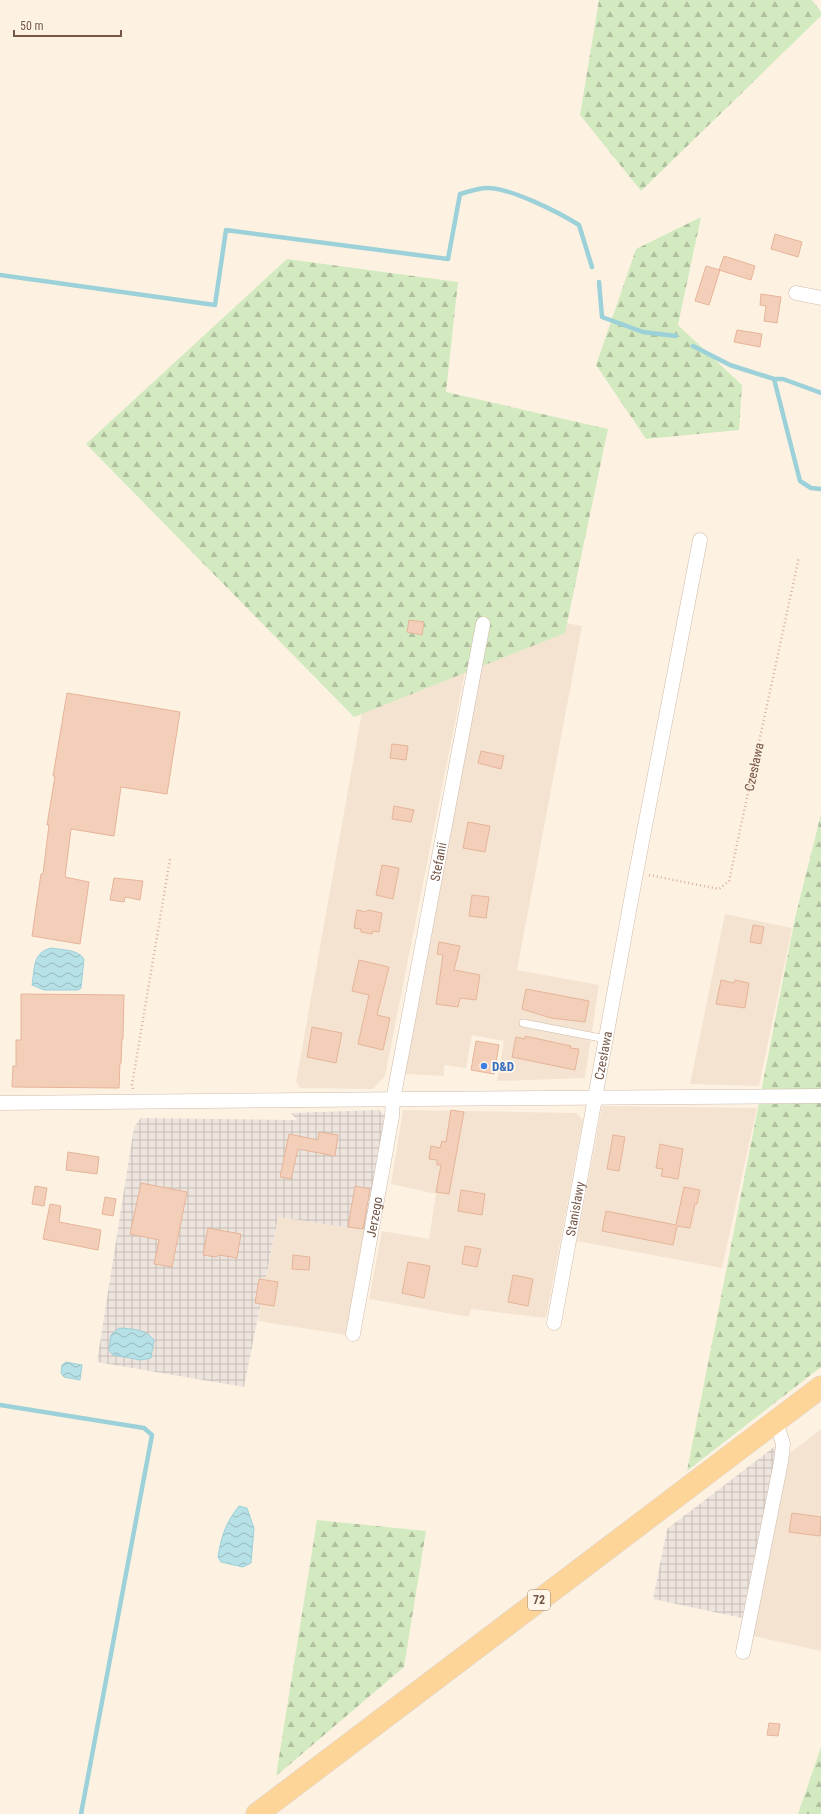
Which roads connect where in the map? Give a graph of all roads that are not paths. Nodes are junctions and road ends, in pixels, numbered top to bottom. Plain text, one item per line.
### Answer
1 (796, 293) dead end
2 (821, 298) edge
3 (700, 540) dead end
4 (483, 624) dead end
5 (523, 1023) dead end
6 (606, 1039) junction
7 (595, 1096) junction
8 (821, 1096) edge
9 (393, 1100) junction
10 (0, 1103) edge
11 (554, 1323) dead end
12 (353, 1334) dead end
13 (821, 1387) edge
14 (776, 1421) junction
15 (743, 1652) dead end
16 (257, 1814) edge

1 - 2 street
3 - 6 street, Czesława
4 - 9 street, Stefanii
5 - 6 lane
6 - 7 street, Czesława
7 - 8 street
7 - 9 street
7 - 11 street, Stanisławy
9 - 10 street
9 - 12 street, Jerzego
13 - 14 main road, 72
14 - 15 street
14 - 16 main road, 72

